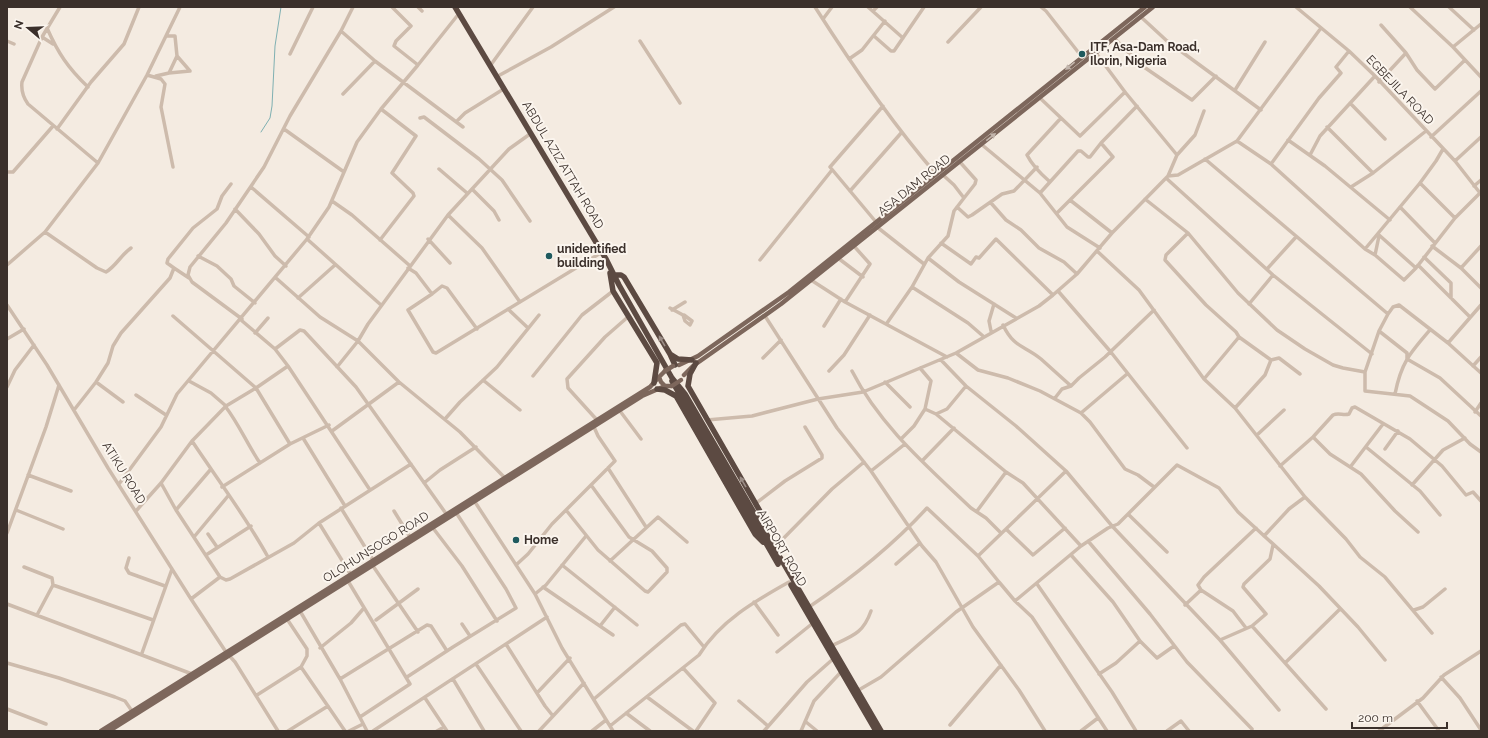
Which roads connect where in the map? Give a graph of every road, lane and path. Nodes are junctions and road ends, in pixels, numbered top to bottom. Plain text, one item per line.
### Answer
1 (60, 7) edge
2 (139, 7) edge
3 (180, 7) edge
4 (313, 7) edge
5 (353, 7) edge
6 (392, 7) edge
7 (418, 7) edge
8 (452, 7) edge
9 (455, 7) edge
10 (533, 7) edge
11 (614, 7) edge
12 (815, 7) edge
13 (832, 7) edge
14 (868, 7) edge
15 (877, 7) edge
16 (924, 7) edge
17 (981, 7) edge
18 (1041, 7) edge
19 (1050, 7) edge
20 (1145, 7) edge
21 (1153, 7) edge
22 (1296, 7) edge
23 (1410, 7) edge
24 (1449, 7) edge
25 (398, 9) edge
26 (607, 9) edge
27 (422, 11) dead end
28 (873, 11) junction
29 (1046, 11) junction
30 (457, 16) junction
31 (1141, 17) junction
32 (823, 18) junction
33 (885, 21) junction
34 (1481, 24) edge
35 (1381, 25) dead end
36 (47, 28) junction
37 (1321, 28) junction
38 (1474, 30) junction
39 (341, 31) junction
40 (167, 36) junction
41 (874, 36) junction
42 (42, 37) junction
43 (903, 38) junction
44 (1114, 38) junction
45 (7, 41) edge
46 (640, 41) dead end
47 (948, 42) dead end
48 (1265, 42) dead end
49 (14, 44) dead end
50 (54, 44) junction
51 (1453, 47) junction
52 (1349, 51) junction
53 (1096, 52) junction
54 (1406, 53) junction
55 (290, 54) dead end
56 (177, 56) junction
57 (1082, 56) junction
58 (849, 59) junction
59 (1465, 60) junction
60 (375, 61) junction
61 (418, 65) junction
62 (490, 67) junction
63 (169, 73) junction
64 (147, 75) junction
65 (498, 76) junction
66 (1216, 76) junction
67 (1375, 76) junction
68 (155, 77) junction
69 (1061, 77) junction
70 (1481, 77) edge
71 (404, 82) junction
72 (1379, 82) junction
73 (88, 87) junction
74 (502, 90) junction
75 (1235, 90) junction
76 (1481, 91) edge
77 (1125, 92) junction
78 (343, 94) dead end
79 (1040, 98) junction
80 (680, 103) dead end
81 (1350, 103) junction
82 (883, 106) junction
83 (1137, 106) junction
84 (381, 109) junction
85 (1261, 110) junction
86 (1204, 111) dead end
87 (420, 118) dead end
88 (1062, 118) junction
89 (457, 121) junction
90 (53, 126) junction
91 (463, 127) dead end
92 (1327, 127) junction
93 (57, 129) junction
94 (284, 129) junction
95 (1426, 131) junction
96 (902, 132) junction
97 (530, 134) junction
98 (1431, 136) junction
99 (1481, 137) edge
100 (1385, 139) dead end
101 (1288, 140) junction
102 (1237, 141) junction
103 (1101, 143) junction
104 (981, 144) junction
105 (1443, 149) junction
106 (1177, 155) junction
107 (1310, 155) junction
108 (1205, 158) junction
109 (1455, 161) junction
110 (959, 162) junction
111 (98, 163) junction
112 (1271, 164) junction
113 (173, 167) dead end
114 (1037, 167) junction
115 (490, 168) junction
116 (439, 169) dead end
117 (832, 170) junction
118 (7, 172) edge
119 (344, 172) junction
120 (1373, 173) junction
121 (936, 174) junction
122 (943, 174) junction
123 (1167, 177) junction
124 (1481, 180) edge
125 (1024, 181) junction
126 (1049, 181) junction
127 (1420, 183) junction
128 (231, 184) dead end
129 (1474, 186) junction
130 (251, 187) junction
131 (1351, 187) junction
132 (472, 189) junction
133 (850, 191) junction
134 (467, 193) junction
135 (1040, 193) junction
136 (1480, 194) edge
137 (964, 198) junction
138 (1145, 198) junction
139 (1070, 200) junction
140 (332, 201) junction
141 (991, 203) junction
142 (957, 207) junction
143 (1400, 207) junction
144 (235, 209) junction
145 (1057, 213) junction
146 (448, 215) junction
147 (1456, 218) junction
148 (499, 220) dead end
149 (1390, 220) junction
150 (530, 221) dead end
151 (877, 225) junction
152 (45, 232) junction
153 (1112, 233) junction
154 (1188, 233) junction
155 (1379, 234) junction
156 (1296, 237) junction
157 (308, 238) junction
158 (859, 238) junction
159 (428, 239) junction
160 (380, 240) junction
161 (1435, 242) junction
162 (941, 243) junction
163 (853, 244) junction
164 (1432, 246) junction
165 (1481, 246) edge
166 (132, 248) dead end
167 (1099, 249) junction
168 (1365, 249) junction
169 (600, 254) junction
170 (1375, 255) junction
171 (198, 256) junction
172 (1424, 257) junction
173 (838, 258) junction
174 (928, 258) junction
175 (760, 260) dead end
176 (450, 263) dead end
177 (924, 264) junction
178 (7, 265) edge
179 (335, 265) junction
180 (286, 266) junction
181 (409, 267) junction
182 (1417, 267) junction
183 (174, 268) junction
184 (1461, 268) junction
185 (1267, 269) junction
186 (612, 274) junction
187 (1078, 274) junction
188 (1273, 275) junction
189 (863, 276) junction
190 (189, 278) junction
191 (276, 278) junction
192 (810, 280) junction
193 (912, 287) junction
194 (1481, 288) edge
195 (613, 291) junction
196 (1058, 291) junction
197 (432, 294) junction
198 (1053, 295) junction
199 (298, 298) junction
200 (1451, 298) junction
201 (843, 300) junction
202 (520, 302) junction
203 (685, 302) dead end
204 (255, 303) junction
205 (994, 304) junction
206 (1250, 304) junction
207 (7, 305) edge
208 (381, 305) junction
209 (1481, 305) edge
210 (508, 309) junction
211 (1154, 310) junction
212 (1388, 314) junction
213 (539, 315) dead end
214 (683, 315) dead end
215 (870, 315) junction
216 (173, 316) dead end
217 (629, 316) junction
218 (765, 316) junction
219 (1470, 317) junction
220 (268, 318) dead end
221 (1016, 318) junction
222 (241, 320) junction
223 (887, 323) junction
224 (1003, 325) junction
225 (824, 326) dead end
226 (527, 327) junction
227 (24, 329) junction
228 (477, 329) junction
229 (1430, 330) junction
230 (1379, 331) junction
231 (991, 332) junction
232 (255, 333) junction
233 (983, 336) junction
234 (1239, 337) junction
235 (7, 338) edge
236 (781, 340) junction
237 (358, 341) junction
238 (1448, 343) junction
239 (34, 345) junction
240 (275, 349) junction
241 (214, 351) junction
242 (1110, 351) junction
243 (956, 353) junction
244 (670, 354) junction
245 (1372, 354) junction
246 (948, 357) junction
247 (1407, 357) junction
248 (1481, 357) edge
249 (763, 358) dead end
250 (942, 360) junction
251 (1271, 360) junction
252 (694, 362) junction
253 (656, 363) junction
254 (676, 365) junction
255 (288, 366) junction
256 (1473, 366) junction
257 (337, 367) junction
258 (920, 368) junction
259 (829, 371) dead end
260 (852, 371) dead end
261 (1365, 372) junction
262 (662, 373) junction
263 (1481, 373) edge
264 (1127, 374) junction
265 (1300, 374) dead end
266 (532, 376) dead end
267 (670, 377) junction
268 (1204, 379) junction
269 (483, 380) junction
270 (189, 381) junction
271 (96, 382) junction
272 (399, 382) junction
273 (676, 382) junction
274 (885, 382) junction
275 (59, 385) junction
276 (656, 386) junction
277 (688, 386) junction
278 (966, 386) junction
279 (1071, 386) junction
280 (7, 387) edge
281 (256, 388) junction
282 (863, 392) junction
283 (674, 394) junction
284 (1395, 394) junction
285 (136, 395) dead end
286 (1055, 398) junction
287 (818, 399) junction
288 (123, 402) dead end
289 (1481, 403) edge
290 (370, 405) junction
291 (226, 406) junction
292 (910, 407) dead end
293 (1235, 408) junction
294 (925, 409) junction
295 (74, 410) junction
296 (520, 410) dead end
297 (1284, 410) dead end
298 (620, 411) junction
299 (1475, 412) junction
300 (1081, 413) junction
301 (936, 414) junction
302 (166, 415) junction
303 (1481, 416) edge
304 (445, 419) junction
305 (597, 420) junction
306 (706, 420) junction
307 (1383, 424) junction
308 (328, 425) junction
309 (594, 427) junction
310 (805, 427) dead end
311 (954, 428) junction
312 (332, 431) junction
313 (1398, 431) junction
314 (1257, 435) junction
315 (1313, 437) junction
316 (303, 438) junction
317 (1465, 438) junction
318 (641, 439) dead end
319 (901, 439) junction
320 (192, 441) junction
321 (290, 444) junction
322 (905, 444) junction
323 (476, 447) junction
324 (1366, 447) junction
325 (1187, 448) dead end
326 (1385, 449) dead end
327 (551, 451) junction
328 (1481, 452) edge
329 (922, 460) junction
330 (1434, 460) junction
331 (864, 462) junction
332 (260, 463) junction
333 (411, 464) junction
334 (1280, 466) junction
335 (1351, 466) junction
336 (608, 468) junction
337 (211, 469) junction
338 (870, 471) junction
339 (1066, 471) junction
340 (1006, 472) junction
341 (28, 474) junction
342 (505, 478) junction
343 (160, 482) junction
344 (424, 483) junction
345 (119, 484) junction
346 (591, 485) junction
347 (1412, 485) junction
348 (222, 487) junction
349 (1154, 487) junction
350 (370, 490) junction
351 (71, 491) dead end
352 (228, 496) junction
353 (1305, 497) junction
354 (1037, 498) junction
355 (1481, 501) edge
356 (475, 502) junction
357 (755, 504) junction
358 (343, 507) junction
359 (16, 510) junction
360 (176, 510) junction
361 (566, 510) junction
362 (977, 510) junction
363 (136, 511) junction
364 (394, 511) dead end
365 (447, 514) junction
366 (457, 514) junction
367 (1128, 514) junction
368 (1440, 515) dead end
369 (319, 523) junction
370 (251, 526) junction
371 (909, 527) junction
372 (1113, 527) junction
373 (433, 528) junction
374 (646, 528) junction
375 (1065, 528) junction
376 (1256, 528) junction
377 (63, 529) dead end
378 (1006, 529) junction
379 (1418, 532) dead end
380 (7, 533) edge
381 (1001, 533) junction
382 (208, 534) dead end
383 (586, 536) junction
384 (1264, 536) junction
385 (194, 537) junction
386 (410, 537) junction
387 (633, 540) junction
388 (1088, 541) junction
389 (687, 542) dead end
390 (920, 543) junction
391 (771, 545) junction
392 (1273, 545) junction
393 (1081, 546) junction
394 (217, 547) junction
395 (1166, 552) dead end
396 (206, 555) junction
397 (1070, 555) junction
398 (978, 556) junction
399 (130, 558) dead end
400 (268, 558) junction
401 (610, 561) junction
402 (373, 563) junction
403 (896, 564) dead end
404 (516, 565) junction
405 (562, 565) junction
406 (24, 567) dead end
407 (172, 569) junction
408 (351, 574) junction
409 (220, 577) junction
410 (348, 581) junction
411 (789, 582) junction
412 (999, 582) junction
413 (53, 584) junction
414 (1037, 584) junction
415 (165, 586) junction
416 (543, 587) junction
417 (418, 589) dead end
418 (1445, 589) dead end
419 (1201, 590) junction
420 (535, 594) junction
421 (191, 599) junction
422 (754, 602) junction
423 (1015, 602) junction
424 (399, 603) junction
425 (7, 604) edge
426 (1185, 605) junction
427 (614, 607) junction
428 (808, 607) junction
429 (962, 607) junction
430 (364, 608) junction
431 (1340, 609) junction
432 (1414, 610) junction
433 (300, 611) junction
434 (871, 611) dead end
435 (37, 615) junction
436 (547, 617) junction
437 (287, 619) junction
438 (154, 620) junction
439 (376, 620) dead end
440 (497, 621) junction
441 (813, 623) junction
442 (462, 624) dead end
443 (636, 625) dead end
444 (600, 626) junction
445 (1252, 626) junction
446 (1246, 628) junction
447 (418, 632) junction
448 (1432, 633) dead end
449 (613, 635) dead end
450 (778, 635) dead end
451 (470, 636) junction
452 (1220, 640) junction
453 (1140, 641) junction
454 (506, 644) junction
455 (831, 646) junction
456 (1174, 646) junction
457 (704, 647) junction
458 (320, 648) junction
459 (390, 650) junction
460 (446, 651) junction
461 (1481, 651) edge
462 (777, 652) dead end
463 (142, 653) junction
464 (227, 654) junction
465 (570, 658) junction
466 (833, 659) junction
467 (1385, 660) dead end
468 (7, 663) edge
469 (1285, 663) junction
470 (476, 664) junction
471 (1001, 665) junction
472 (302, 667) junction
473 (683, 668) junction
474 (841, 672) junction
475 (192, 674) junction
476 (1099, 674) junction
477 (407, 677) junction
478 (1441, 677) junction
479 (340, 679) junction
480 (453, 679) junction
481 (584, 683) junction
482 (856, 692) junction
483 (537, 693) junction
484 (256, 695) junction
485 (647, 697) junction
486 (425, 698) junction
487 (594, 699) junction
488 (738, 701) dead end
489 (1417, 701) junction
490 (328, 706) junction
491 (7, 709) edge
492 (1326, 709) dead end
493 (1280, 710) dead end
494 (132, 711) junction
495 (626, 713) junction
496 (553, 716) junction
497 (360, 717) junction
498 (1098, 718) junction
499 (606, 720) junction
500 (806, 722) junction
501 (46, 724) dead end
502 (363, 724) junction
503 (950, 725) dead end
504 (444, 726) junction
505 (610, 726) junction
506 (768, 726) junction
507 (1252, 729) dead end
508 (1481, 730) edge
509 (101, 731) edge
510 (109, 731) edge
511 (278, 731) edge
512 (288, 731) edge
513 (345, 731) edge
514 (349, 731) edge
515 (367, 731) edge
516 (372, 731) edge
517 (437, 731) edge
518 (447, 731) edge
519 (484, 731) edge
520 (521, 731) edge
521 (539, 731) edge
522 (592, 731) edge
523 (613, 731) edge
524 (650, 731) edge
525 (693, 731) edge
526 (696, 731) edge
527 (764, 731) edge
528 (802, 731) edge
529 (817, 731) edge
530 (876, 731) edge
531 (881, 731) edge
532 (1045, 731) edge
533 (1081, 731) edge
534 (1108, 731) edge
535 (1136, 731) edge
536 (1167, 731) edge
537 (1189, 731) edge
538 (1379, 731) edge
539 (1439, 731) edge

1 - 36 street
2 - 73 street
3 - 40 street
4 - 55 street
5 - 39 street
6 - 25 street
7 - 27 street
8 - 30 highway, ABDUL AZIZ ATTAH ROAD
9 - 62 highway, ABDUL AZIZ ATTAH ROAD
10 - 62 street
11 - 26 street
12 - 32 street
13 - 32 street
14 - 28 street
15 - 28 street
16 - 43 street
17 - 47 street
18 - 29 street
19 - 29 street
20 - 57 main road, ASA DAM ROAD
21 - 31 main road, ASA DAM ROAD
22 - 37 street, EGBEJILA ROAD
23 - 51 street
24 - 38 street
25 - 61 street
26 - 65 street
28 - 33 street
29 - 57 street
30 - 61 street
30 - 62 highway, ABDUL AZIZ ATTAH ROAD
31 - 44 main road, ASA DAM ROAD
31 - 66 street
32 - 58 street
33 - 41 street
33 - 43 street
34 - 38 street
35 - 54 street
36 - 42 street
36 - 50 street
37 - 52 street, EGBEJILA ROAD
37 - 85 street
38 - 51 street
39 - 60 street
39 - 94 street
40 - 56 street
40 - 64 street
41 - 43 street
41 - 58 street
42 - 50 street
42 - 90 street
44 - 53 main road, ASA DAM ROAD
44 - 66 street
45 - 49 street
46 - 80 street
48 - 75 street
50 - 73 street
51 - 59 street
52 - 67 street, EGBEJILA ROAD
52 - 101 street
53 - 69 main road, ASA DAM ROAD
53 - 77 street
54 - 59 street
54 - 72 street
56 - 63 street
56 - 63 street
57 -> 69 main road, ASA DAM ROAD
58 - 82 street
59 - 70 street
60 - 71 street
60 - 78 street
61 - 71 street
62 - 65 highway, ABDUL AZIZ ATTAH ROAD
62 - 74 highway, ABDUL AZIZ ATTAH ROAD
63 - 68 street
64 - 68 street
64 - 111 street
65 - 186 highway, ABDUL AZIZ ATTAH ROAD
66 - 75 street
67 - 72 street, EGBEJILA ROAD
67 - 81 street
68 - 113 street
69 - 79 main road, ASA DAM ROAD
69 - 121 main road, ASA DAM ROAD
71 - 84 street
71 - 89 street
72 - 95 street, EGBEJILA ROAD
73 - 93 street
74 - 89 street
74 - 97 highway, ABDUL AZIZ ATTAH ROAD
75 - 85 street
76 - 98 street
77 - 83 street
77 - 88 street
79 - 88 street
104 -> 79 main road, ASA DAM ROAD
81 - 92 street
81 - 100 street
82 - 96 street
82 - 117 street
83 - 103 street
83 - 106 street
84 - 119 street
84 - 160 street
85 - 102 street
86 - 106 street
87 - 115 street
88 - 114 street
89 - 91 street
90 - 93 street
90 - 118 street
92 - 107 street
92 - 120 street
93 - 111 street
94 - 119 street
94 - 130 street
95 - 98 street, EGBEJILA ROAD
95 - 120 street
96 - 121 street
96 - 133 street
97 - 115 street
97 - 169 highway, ABDUL AZIZ ATTAH ROAD
98 - 105 street, EGBEJILA ROAD
99 - 109 street
101 - 107 street
101 - 112 street
102 - 108 street
102 - 112 street
103 - 126 street
103 - 139 street
104 - 110 main road, ASA DAM ROAD
104 - 125 street
105 - 109 street, EGBEJILA ROAD
105 - 127 street
106 - 123 street
107 - 131 street
108 - 123 street
108 - 156 street
109 - 129 street, EGBEJILA ROAD
110 - 122 main road, ASA DAM ROAD
110 - 137 street
111 - 152 street
112 - 168 street
114 - 125 street
114 - 126 street
115 - 132 street
115 - 150 street
116 - 134 street
117 - 133 street
117 - 175 street
119 - 140 street
120 - 131 street
121 - 151 main road, ASA DAM ROAD
122 - 137 street
122 - 151 main road, ASA DAM ROAD
123 - 138 street
123 - 185 street
124 - 129 street
125 - 135 street
125 - 141 street
126 - 135 street
127 - 143 street
127 - 147 street
128 - 183 street
129 - 136 street, EGBEJILA ROAD
130 - 144 street
130 - 157 street
131 - 149 street
132 - 134 street
132 - 148 street
133 - 151 street
134 - 146 street
135 - 145 street
136 - 147 street
137 - 142 street
138 - 153 street
138 - 154 street
139 - 145 street
139 - 153 street
140 - 157 street
140 - 160 street
141 - 142 street
141 - 187 street
142 - 162 street
143 - 149 street
143 - 161 street
144 - 171 street
144 - 180 street
145 - 167 street
146 - 159 street
146 - 202 street
147 - 161 street
149 - 155 street
151 - 158 main road, ASA DAM ROAD
151 - 177 street
152 - 166 street
152 - 178 street
153 - 167 street
154 - 206 street
154 - 234 street
155 - 168 street
155 - 170 street
155 - 182 street
156 - 185 street
156 - 212 street
157 - 179 street
157 - 180 street
158 - 163 main road, ASA DAM ROAD
158 - 252 main road, ASA DAM ROAD
159 - 176 street
159 - 181 street
160 - 181 street
161 - 164 street
162 - 174 street
162 - 198 street
163 - 173 main road, ASA DAM ROAD
163 - 189 street
164 - 172 street
164 - 184 street
165 - 184 street
167 - 187 street
167 - 211 street
168 - 170 street
169 - 186 highway, ABDUL AZIZ ATTAH ROAD
169 - 202 street
170 - 182 street
171 - 190 street
171 - 204 street
172 - 182 street
172 - 200 street
173 - 189 street
173 - 192 main road, ASA DAM ROAD
174 - 177 street
174 - 205 street
177 - 193 street
179 - 199 street
179 - 208 street
180 - 191 street
181 - 197 street
181 - 208 street
182 - 200 street
183 - 190 street
183 - 271 street
184 - 194 street
185 - 188 street
186 - 195 highway
244 -> 186 highway
186 - 267 highway, ABDUL AZIZ ATTAH ROAD
187 - 196 street
188 - 206 street
188 - 245 street
189 - 201 street
190 - 222 street
191 - 199 street
191 - 204 street
192 - 201 street
192 - 218 main road, ASA DAM ROAD
193 - 223 street
193 - 233 street
195 - 217 highway
195 - 266 street
196 - 198 street
196 - 242 street
197 - 228 street
197 - 228 street
198 - 221 street
199 - 237 street
200 - 219 street
201 - 215 street
201 - 225 street
202 - 210 street
203 - 214 street
204 - 222 street
205 - 221 street
205 - 231 street
206 - 261 street
207 - 227 street, ATIKU ROAD
208 - 237 street
209 - 219 street
210 - 226 street
210 - 228 street
211 - 242 street
211 - 268 street
212 - 229 street
212 - 230 street
213 - 226 street
215 - 223 street
215 - 259 street
216 - 241 street
217 - 253 highway
217 - 305 street
218 - 236 street
218 - 252 main road, ASA DAM ROAD
219 - 238 street
220 - 232 street
221 - 224 street
222 - 232 street
222 - 241 street
223 - 246 street
224 - 231 street
224 - 279 street
226 - 269 street
227 - 235 street
227 - 239 street, ATIKU ROAD
229 - 238 street
229 - 247 street
230 - 245 street
230 - 247 street
231 - 233 street
232 - 240 street
233 - 243 street
234 - 251 street
234 - 268 street
236 - 249 street
236 - 287 street
237 - 257 street
237 - 272 street
238 - 256 street
239 - 275 street, ATIKU ROAD
239 - 280 street
240 - 255 street
240 - 257 street
241 - 270 street
241 - 281 street
242 - 264 street
242 - 279 street
243 - 246 street
243 - 286 street
244 - 252 highway
244 - 254 highway
245 - 261 street
246 - 250 street
247 - 284 street
247 - 299 street
248 - 256 street
250 - 258 street
250 - 278 street
251 - 265 street
251 - 293 street
252 - 254 main road, ASA DAM ROAD
252 - 273 main road, ASA DAM ROAD
252 - 277 highway
253 - 262 highway
253 - 276 highway
254 - 262 main road, ASA DAM ROAD, bridge
254 - 273 main road
255 - 281 street
255 - 308 street
256 - 263 street
257 - 290 street
258 - 274 street
258 - 294 street
260 - 282 street
261 - 284 street
262 - 273 main road
262 - 276 main road, OLOHUNSOGO ROAD
264 - 300 street
264 - 325 street
267 - 273 highway, AIRPORT ROAD
267 - 391 highway, AIRPORT ROAD
268 - 293 street
269 - 296 street
269 - 304 street
270 - 291 street
270 - 302 street
271 - 288 street
271 - 295 street
272 - 290 street
272 - 304 street
273 - 276 main road, OLOHUNSOGO ROAD
273 - 277 highway
273 - 283 highway
273 - 391 highway, AIRPORT ROAD
274 - 282 street
274 - 292 street
275 - 295 street, ATIKU ROAD
275 - 341 street
276 - 283 highway
276 - 298 main road, OLOHUNSOGO ROAD
276 - 305 main road, OLOHUNSOGO ROAD
277 - 306 highway
278 - 301 street
278 - 339 street
279 - 286 street
281 - 291 street
281 - 321 street
282 - 287 street
282 - 319 street
283 - 391 highway
284 - 317 street
285 - 302 street
286 - 300 street
287 - 306 street
287 - 331 street
289 - 299 street
290 - 312 street
290 - 333 street
291 - 320 street
291 - 332 street
293 - 314 street
294 - 301 street
294 - 319 street
295 - 345 street, ATIKU ROAD
297 - 314 street
298 - 309 main road, OLOHUNSOGO ROAD
298 - 318 street
299 - 303 street
300 - 349 street
301 - 311 street
302 - 345 street
304 - 323 street
305 - 327 main road, OLOHUNSOGO ROAD
357 -> 306 highway
307 - 313 street
307 - 315 street
307 - 324 street
308 - 312 street
308 - 316 street
309 - 327 main road, OLOHUNSOGO ROAD
309 - 336 street
310 - 357 street
311 - 329 street
311 - 340 street
312 - 350 street
313 - 326 street
313 - 330 street
314 - 334 street
315 - 334 street
315 - 335 street
316 - 321 street
316 - 358 street
317 - 328 street
317 - 330 street
319 - 322 street
320 - 337 street
320 - 343 street
321 - 332 street
322 - 329 street
322 - 338 street
323 - 342 street
323 - 344 street
324 - 335 street
324 - 347 street
327 - 342 main road, OLOHUNSOGO ROAD
327 - 356 main road, OLOHUNSOGO ROAD
329 - 362 street
330 - 347 street
330 - 355 street
331 - 338 street
331 - 391 street
332 - 348 street
333 - 344 street
333 - 350 street
334 - 353 street
335 - 379 street
336 - 346 street
336 - 374 street
337 - 348 street
337 - 360 street
338 - 371 street
339 - 354 street
339 - 372 street
340 - 354 street
340 - 362 street
341 - 351 street
341 - 359 street
342 - 365 main road, OLOHUNSOGO ROAD
343 - 360 street
343 - 363 street
344 - 365 street
345 - 363 street, ATIKU ROAD
346 - 361 street
346 - 387 street
347 - 368 street
348 - 352 street
349 - 367 street
349 - 376 street
350 - 358 street
352 - 370 street
352 - 385 street
353 - 384 street
353 - 432 street
354 - 375 street
354 - 378 street
356 - 366 main road, OLOHUNSOGO ROAD
356 - 404 street
357 - 391 highway
358 - 369 street
358 - 402 street
359 - 377 street
359 - 380 street
360 - 385 street
361 - 383 street
361 - 404 street
362 - 381 street
363 - 407 street, ATIKU ROAD
364 - 386 street
365 - 386 main road, OLOHUNSOGO ROAD
366 - 373 main road, OLOHUNSOGO ROAD
366 - 440 street
367 - 372 street
367 - 395 street
369 - 400 street
369 - 408 street
370 - 394 street
370 - 400 street
371 - 390 street
371 - 398 street
371 - 428 street
372 - 388 street
372 - 426 street
373 - 402 main road, OLOHUNSOGO ROAD
373 - 440 street
374 - 387 street
374 - 389 street
375 - 378 street
375 - 393 street
376 - 384 street
376 - 419 street
378 - 381 street
381 - 398 street
382 - 394 street
383 - 401 street
383 - 405 street
384 - 392 street
385 - 396 street
386 - 402 main road, OLOHUNSOGO ROAD
387 - 401 street
387 - 401 street
388 - 393 street
388 - 456 street
390 - 403 street
390 - 429 street
391 - 411 highway, AIRPORT ROAD
391 - 428 highway, AIRPORT ROAD
392 - 431 street
392 - 445 street
393 - 397 street
394 - 396 street
396 - 409 street
397 - 414 street
397 - 453 street
398 - 412 street
399 - 415 street
400 - 409 street
402 - 408 main road, OLOHUNSOGO ROAD
402 - 410 main road, OLOHUNSOGO ROAD
402 - 424 street
404 - 420 street
405 - 416 street
405 - 427 street
406 - 413 street
407 - 415 street
407 - 421 street, ATIKU ROAD
408 - 464 main road, OLOHUNSOGO ROAD
409 - 421 street
410 - 430 street
410 - 433 main road, OLOHUNSOGO ROAD
411 - 422 street
411 - 441 highway, AIRPORT ROAD
412 - 423 street
412 - 429 street
413 - 435 street
413 - 438 street
414 - 423 street
414 - 476 street
415 - 438 street
416 - 420 street
416 - 444 street
417 - 424 street
418 - 432 street
419 - 426 street
419 - 446 street
420 - 436 street
421 - 464 street, ATIKU ROAD
422 - 450 street
422 - 457 street
423 - 498 street
424 - 439 street
424 - 447 street
425 - 435 street
426 - 452 street
427 - 443 street
427 - 444 street
428 - 455 highway, AIRPORT ROAD
429 - 471 street
429 - 482 street
430 - 458 street
430 - 459 street
431 - 467 street
431 - 469 street
432 - 448 street
433 - 437 main road, OLOHUNSOGO ROAD
433 - 458 street
434 - 455 street
435 - 463 street
436 - 454 street
436 - 465 street
437 - 464 main road, OLOHUNSOGO ROAD
437 - 472 street
438 - 463 street
440 - 451 street
441 - 462 street
441 - 466 highway, AIRPORT ROAD
442 - 451 street
444 - 449 street
445 - 446 street
445 - 469 street
446 - 452 street
447 - 459 street
447 - 460 street
451 - 460 street
452 - 493 street
453 - 456 street
453 - 476 street
454 - 470 street
454 - 483 street
455 - 482 highway, AIRPORT ROAD
456 - 507 street
457 - 473 street
457 - 487 street
458 - 479 street
459 - 477 street
459 - 479 street
460 - 477 street
461 - 478 street
463 - 475 street
464 - 475 main road, OLOHUNSOGO ROAD
464 - 484 street, ATIKU ROAD
464 - 510 main road, OLOHUNSOGO ROAD
465 - 481 street
465 - 483 street
466 - 474 highway, AIRPORT ROAD
466 - 506 street
468 - 494 street
469 - 492 street
470 - 480 street
470 - 520 street
471 - 503 street
471 - 532 street
472 - 484 street
472 - 490 street
473 - 485 street
473 - 526 street
474 - 482 highway, AIRPORT ROAD
474 - 500 street
475 - 494 main road, OLOHUNSOGO ROAD
476 - 535 street
477 - 497 street
478 - 489 street
478 - 508 street
479 - 497 street
480 - 486 street
480 - 519 street
481 - 487 street
481 - 496 street
482 - 530 highway, AIRPORT ROAD
482 - 531 highway, AIRPORT ROAD
483 - 496 street
484 - 511 street, ATIKU ROAD
485 - 495 street
485 - 525 street
486 - 504 street
486 - 516 street
487 - 499 street
488 - 506 street
489 - 538 street
489 - 539 street
490 - 512 street
490 - 513 street
491 - 501 street
494 - 509 main road, OLOHUNSOGO ROAD
495 - 505 street
495 - 524 street
496 - 521 street
497 - 502 street
498 - 533 street
498 - 534 street
499 - 505 street
499 - 522 street
500 - 528 street
500 - 529 street
502 - 514 street
502 - 515 street
504 - 517 street
504 - 518 street
505 - 523 street
506 - 527 street
536 - 537 street

